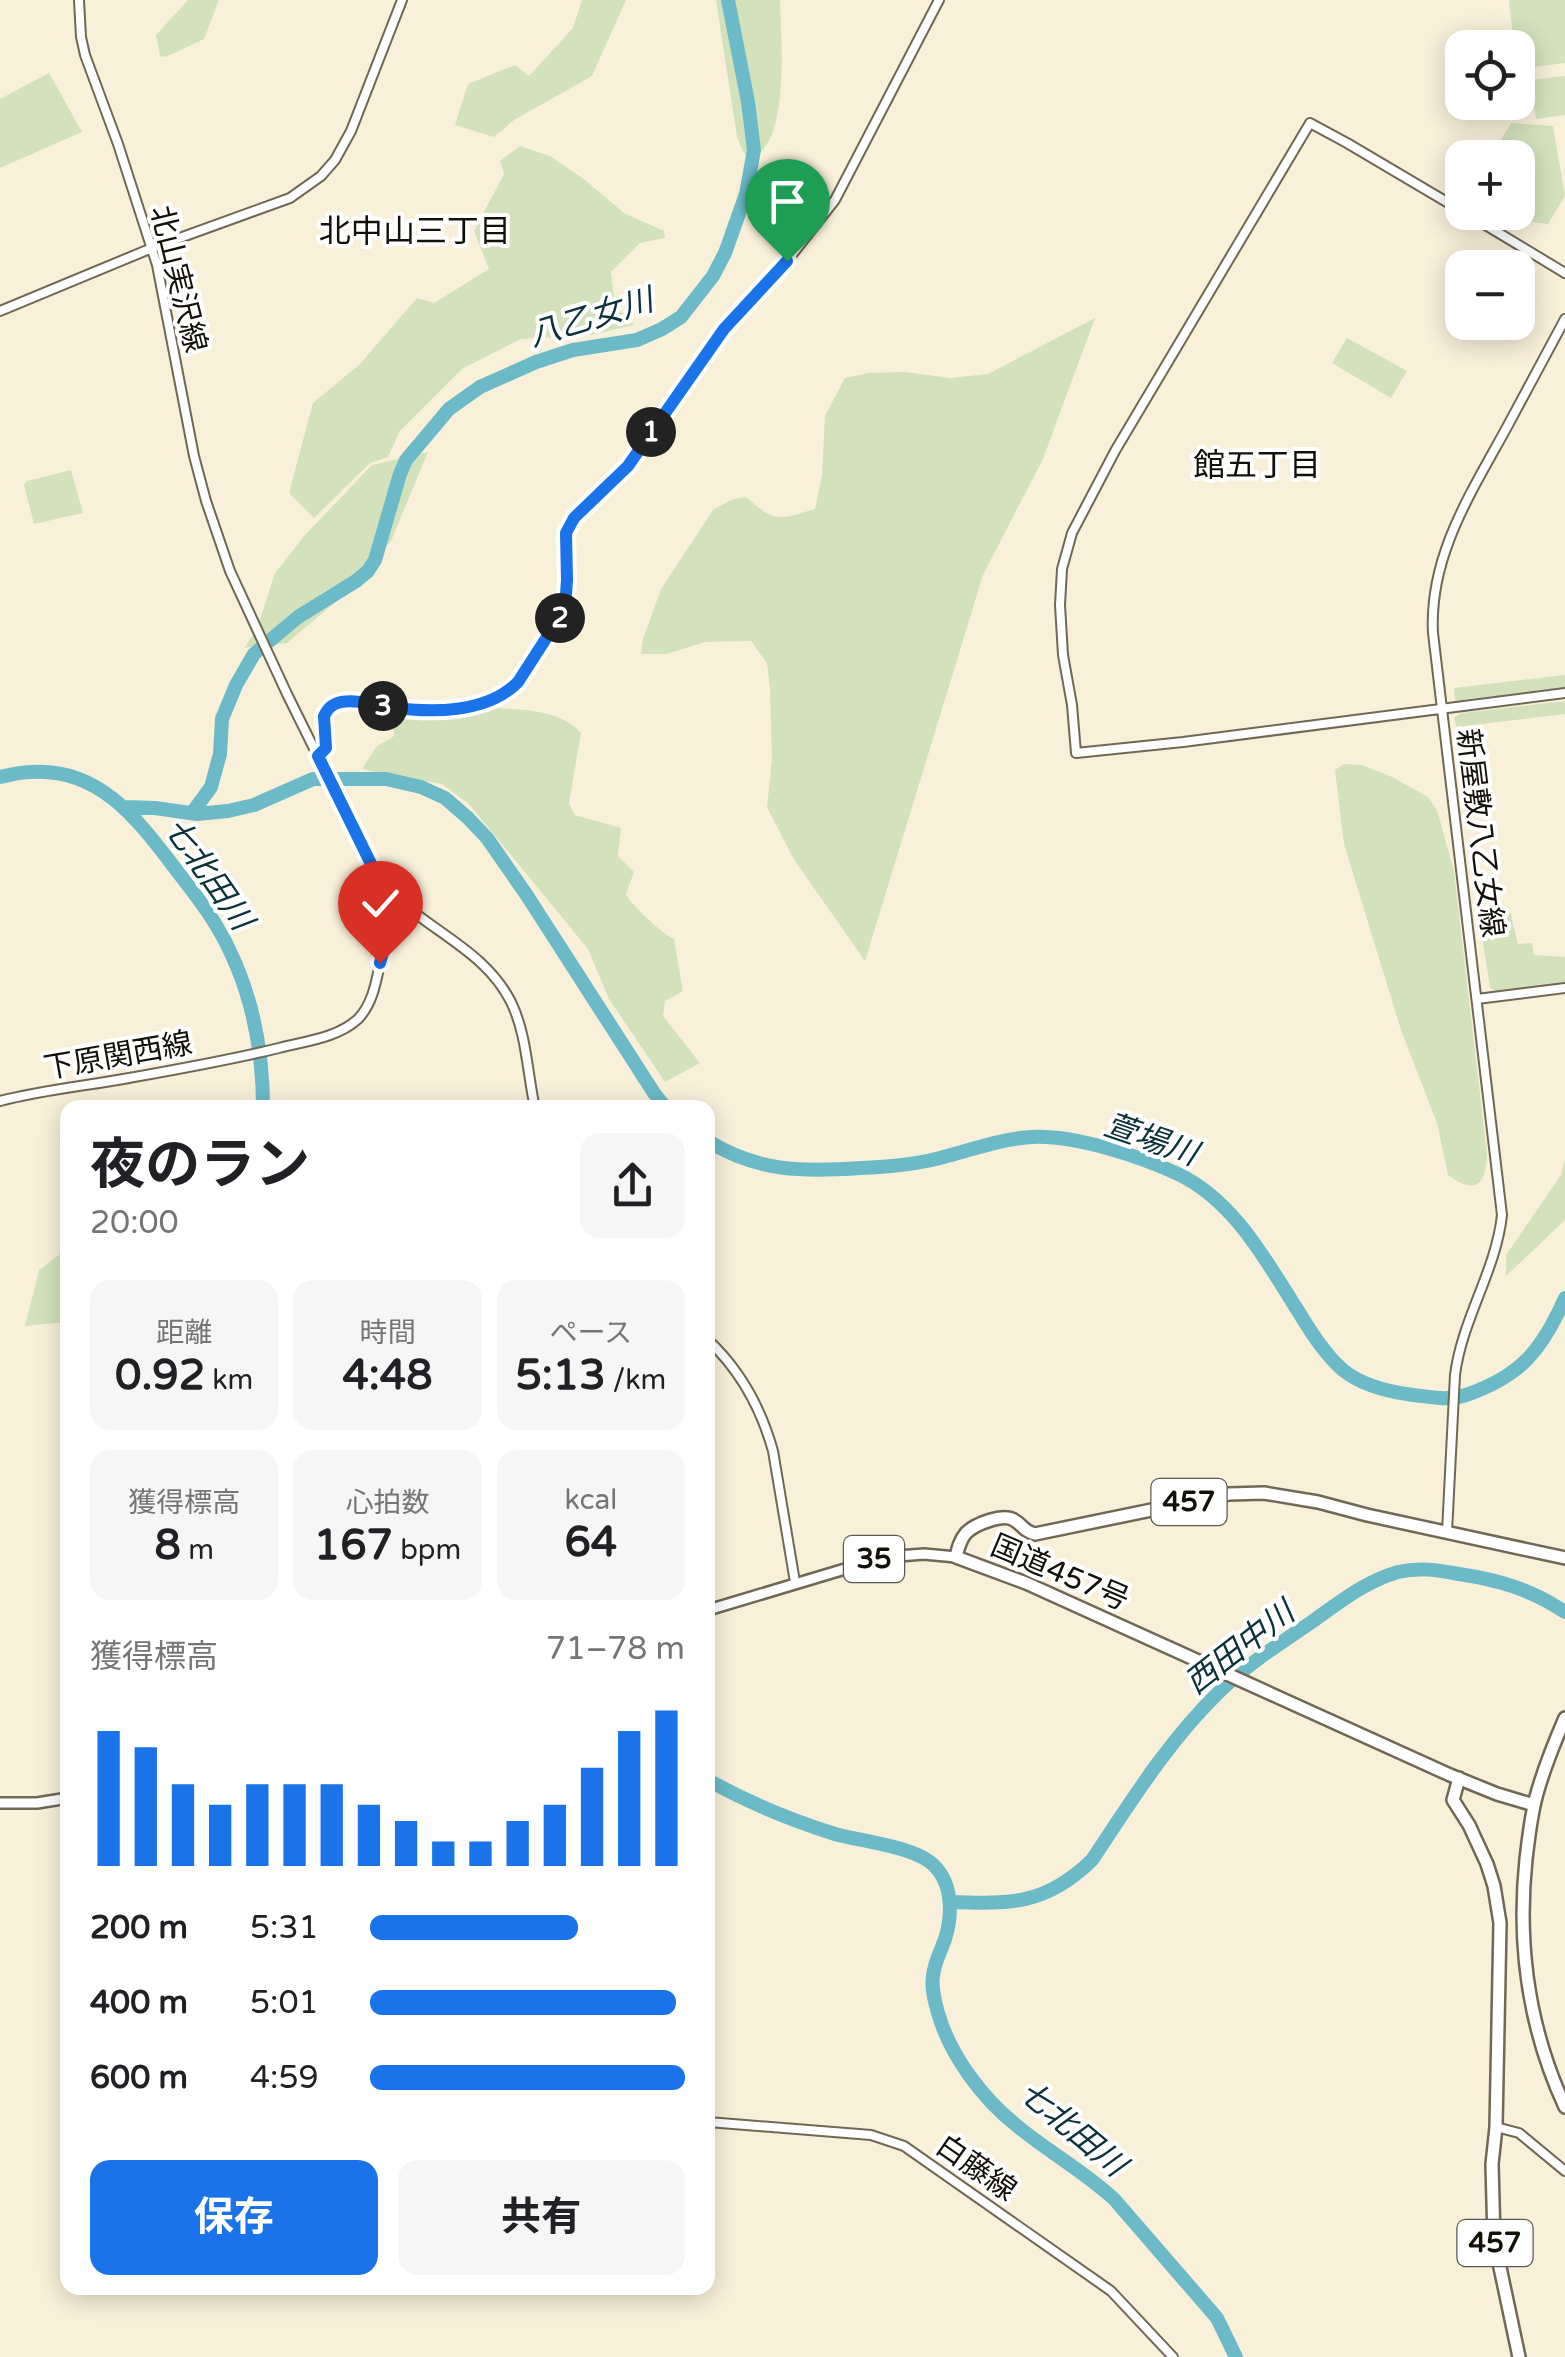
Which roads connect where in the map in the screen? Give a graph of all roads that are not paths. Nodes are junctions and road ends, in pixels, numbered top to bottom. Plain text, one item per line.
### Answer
1 (79, 0) edge
2 (402, 0) edge
3 (939, 0) edge
4 (1445, 201) edge
5 (1493, 230) edge
6 (152, 248) junction
7 (1565, 273) edge
8 (0, 312) edge
9 (1565, 319) edge
10 (1565, 693) edge
11 (1441, 708) junction
12 (319, 758) junction
13 (405, 907) junction
14 (1565, 988) edge
15 (1477, 998) junction
16 (534, 1100) edge
17 (0, 1101) edge
18 (715, 1348) edge
19 (1447, 1532) junction
20 (956, 1557) junction
21 (1565, 1558) edge
22 (796, 1582) junction
23 (715, 1608) edge
24 (1565, 1718) edge
25 (1459, 1778) junction
26 (60, 1799) edge
27 (0, 1804) edge
28 (1534, 1805) junction
29 (1565, 2107) edge
30 (715, 2123) edge
31 (1496, 2126) junction
32 (1565, 2171) edge
33 (1173, 2357) edge
34 (1518, 2357) edge

1 - 6 street, 北山実沢線
2 - 6 street
3 - 12 street
4 - 11 street
5 - 7 street
6 - 8 street
6 - 12 street, 北山実沢線
9 - 11 street, 新屋敷八乙女線
10 - 11 street
11 - 15 street, 新屋敷八乙女線
12 - 13 street, 北山実沢線
13 - 16 street
13 - 17 street, 下原関西線
14 - 15 street
15 - 19 street, 新屋敷八乙女線
18 - 22 street
19 - 20 highway, 国道457号 / 457
19 - 21 highway, 国道457号 / 457
20 - 22 main road, 35
20 - 25 highway, 国道457号
22 - 23 main road, 35
24 - 28 highway
25 - 28 highway, 国道457号
25 - 31 highway, 457
26 - 27 main road
28 - 29 highway
30 - 33 street, 白藤線
31 - 32 street
31 - 34 highway, 457

